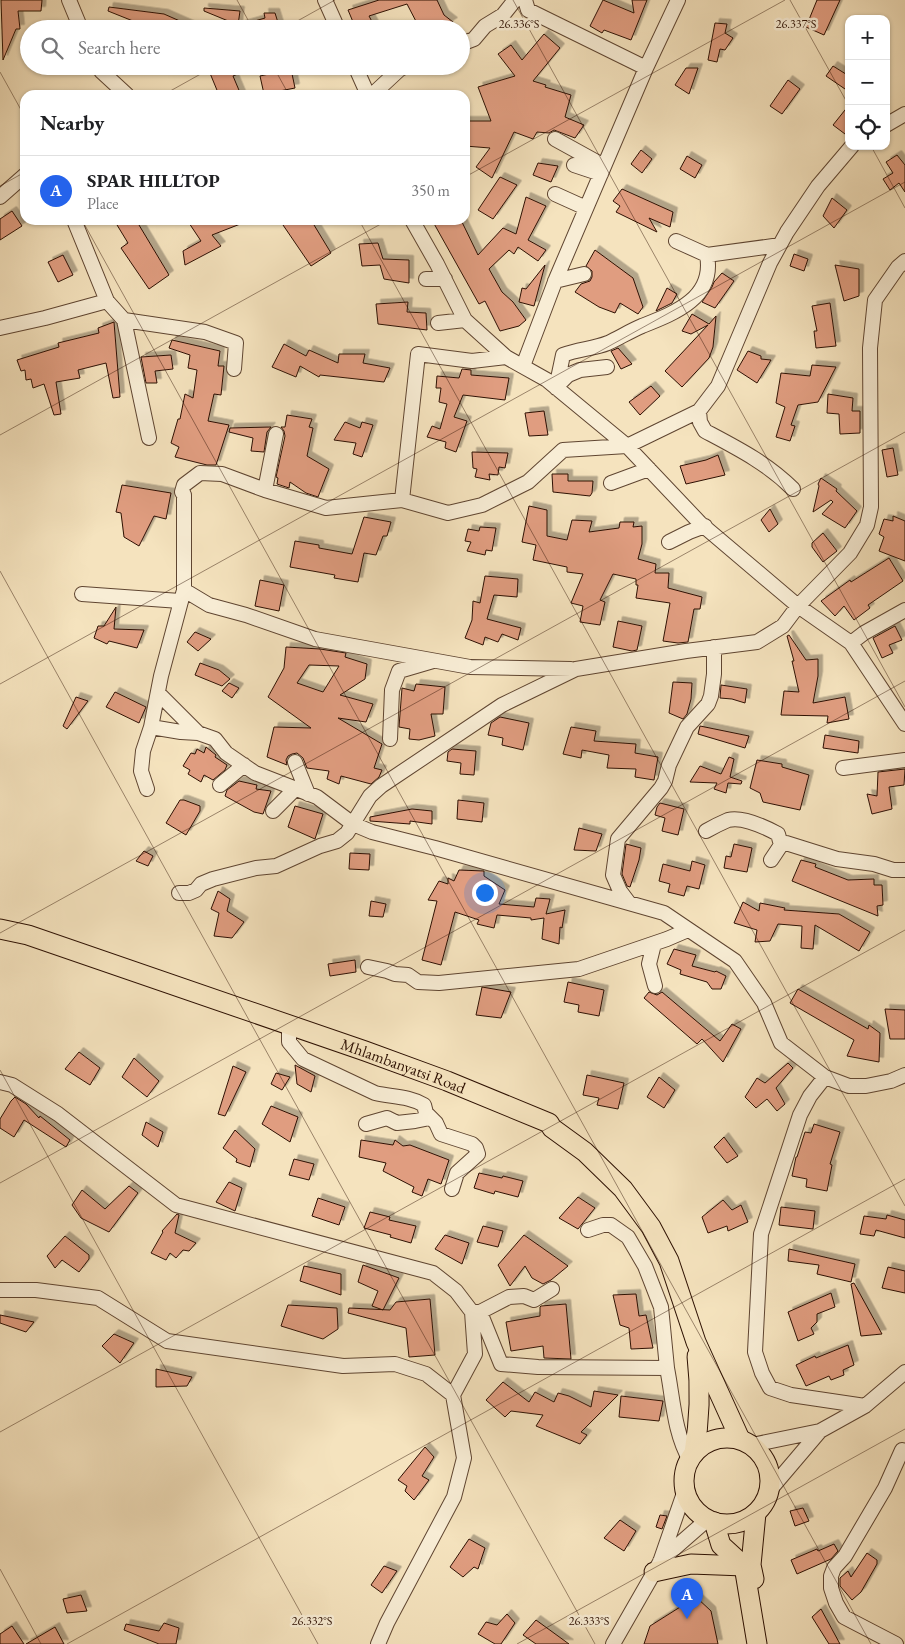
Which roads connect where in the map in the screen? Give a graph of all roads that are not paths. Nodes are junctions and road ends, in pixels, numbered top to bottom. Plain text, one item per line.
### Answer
1 (69, 0) edge
2 (325, 0) edge
3 (515, 0) edge
4 (525, 0) edge
5 (678, 0) edge
6 (77, 20) edge
7 (334, 20) edge
8 (470, 40) edge
9 (646, 68) junction
10 (105, 75) edge
11 (359, 75) edge
12 (394, 75) edge
13 (122, 90) edge
14 (366, 90) edge
15 (377, 90) edge
16 (905, 114) edge
17 (890, 123) edge
18 (555, 139) dead end
19 (849, 150) edge
20 (574, 165) dead end
21 (602, 170) junction
22 (20, 179) edge
23 (555, 194) dead end
24 (0, 197) edge
25 (586, 208) junction
26 (76, 225) edge
27 (415, 225) edge
28 (676, 241) dead end
29 (780, 246) junction
30 (707, 255) junction
31 (905, 261) edge
32 (584, 274) dead end
33 (426, 279) dead end
34 (445, 279) junction
35 (555, 281) junction
36 (107, 301) junction
37 (124, 320) junction
38 (465, 320) junction
39 (438, 323) dead end
40 (0, 328) edge
41 (506, 357) junction
42 (522, 366) junction
43 (607, 366) dead end
44 (234, 369) dead end
45 (556, 388) junction
46 (698, 411) junction
47 (276, 434) dead end
48 (149, 438) dead end
49 (627, 446) junction
50 (649, 469) junction
51 (611, 483) dead end
52 (793, 488) dead end
53 (265, 490) junction
54 (402, 500) junction
55 (704, 526) junction
56 (670, 542) dead end
57 (82, 594) dead end
58 (182, 595) junction
59 (798, 606) junction
60 (905, 610) edge
61 (850, 643) junction
62 (714, 647) junction
63 (436, 660) junction
64 (576, 669) junction
65 (158, 693) junction
66 (903, 716) edge
67 (151, 727) junction
68 (198, 733) junction
69 (390, 739) dead end
70 (905, 760) edge
71 (295, 762) dead end
72 (244, 765) junction
73 (843, 768) dead end
74 (220, 784) dead end
75 (147, 789) dead end
76 (302, 791) junction
77 (273, 811) dead end
78 (353, 824) junction
79 (706, 831) dead end
80 (781, 845) junction
81 (771, 860) dead end
82 (905, 870) edge
83 (179, 893) dead end
84 (629, 903) junction
85 (0, 929) edge
86 (688, 930) junction
87 (654, 944) junction
88 (368, 967) dead end
89 (655, 986) dead end
90 (289, 1025) junction
91 (905, 1075) edge
92 (825, 1077) junction
93 (0, 1082) edge
94 (426, 1113) junction
95 (366, 1124) dead end
96 (452, 1189) dead end
97 (588, 1230) dead end
98 (552, 1288) dead end
99 (0, 1290) edge
100 (476, 1312) junction
101 (696, 1342) junction
102 (667, 1368) junction
103 (905, 1372) edge
104 (453, 1395) junction
105 (865, 1406) junction
106 (820, 1431) junction
107 (746, 1442) junction
108 (902, 1450) dead end
109 (692, 1456) junction
110 (685, 1490) junction
111 (769, 1491) junction
112 (756, 1513) junction
113 (711, 1521) junction
114 (744, 1566) junction
115 (657, 1567) junction
116 (378, 1644) edge
117 (613, 1644) edge
118 (757, 1644) edge
119 (770, 1644) edge
120 (896, 1644) edge

1 - 6 street
2 - 7 street
3 - 8 street
4 - 9 street
5 - 9 street
9 - 21 street
10 - 13 street
11 - 14 street
12 - 15 street
16 - 17 street
18 - 21 street
19 - 29 street
20 - 21 street
21 - 25 street
22 - 24 street
23 - 25 street
25 - 35 street
26 - 36 street
27 - 34 street
28 - 30 street
29 - 30 street
29 - 46 street
30 - 45 street
31 - 59 street
32 - 35 street
33 - 34 street
34 - 38 street
35 - 42 street
36 - 37 street
36 - 40 street
37 - 44 street
37 - 48 street
38 - 39 street
38 - 41 street
41 - 42 street
41 - 54 street
42 - 45 street
43 - 45 street
45 - 49 street
46 - 49 street
46 - 52 street
47 - 53 street
49 - 50 street
49 - 54 street
50 - 51 street
50 - 55 street
53 - 54 street
53 - 58 street
55 - 56 street
55 - 59 street
57 - 58 street
58 - 63 street
58 - 65 street
59 - 61 street
59 - 62 street
60 - 61 street
61 - 66 street
62 - 64 street
62 - 84 street
63 - 64 street
63 - 69 street
64 - 78 street
65 - 67 street
65 - 68 street
67 - 68 street
67 - 75 street
68 - 72 street
70 - 73 street
71 - 76 street
72 - 74 street
72 - 76 street
76 - 77 street
76 - 78 street
78 - 83 street
78 - 84 street
79 - 80 street
80 - 81 street
80 - 82 street
84 - 86 street
85 - 90 main road, Mhlambanyatsi Road
86 - 87 street
86 - 92 street
87 - 88 street
87 - 89 street
90 - 94 street
90 - 101 main road, Mhlambanyatsi Road
91 - 92 street
92 - 105 street
93 - 100 street
94 - 95 street
94 - 96 street
97 - 102 street
98 - 100 street
99 - 104 street
100 - 102 street
100 - 104 street
101 - 107 main road, Mhlambanyatsi Road
101 - 109 main road, Mhlambanyatsi Road
102 - 109 street
103 - 105 street
104 - 116 street
105 - 106 street
106 - 107 street
106 - 111 street
107 - 109 main road
107 - 111 main road
108 - 120 street
109 - 110 main road
110 - 113 main road
110 - 115 street
111 - 112 main road
112 - 113 main road
112 - 119 main road
113 - 114 main road
113 - 115 street
114 - 115 main road
114 - 118 main road
115 - 117 street

